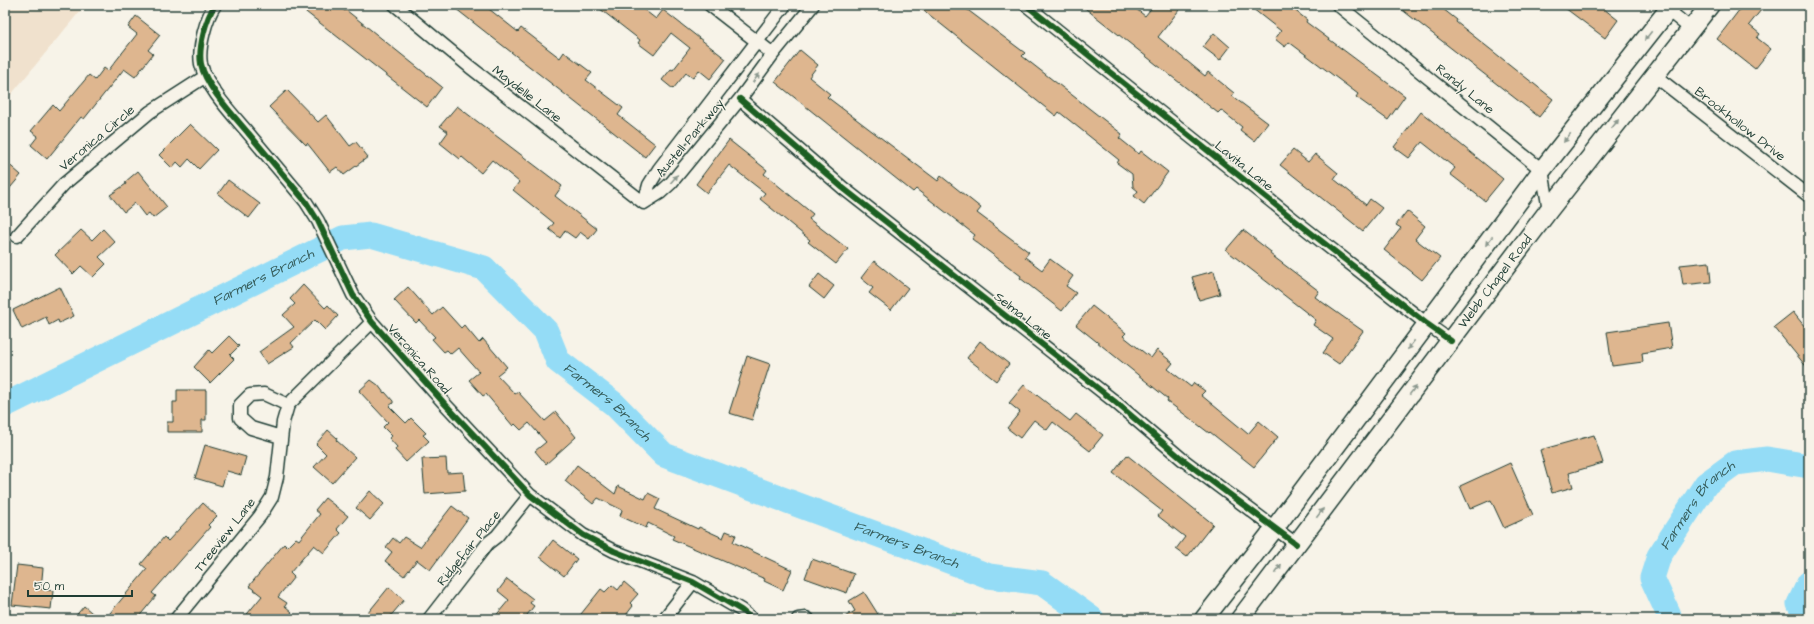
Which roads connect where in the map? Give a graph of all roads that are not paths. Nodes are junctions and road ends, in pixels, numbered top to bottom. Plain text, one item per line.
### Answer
1 (215, 5) edge
2 (395, 5) edge
3 (710, 5) edge
4 (786, 5) edge
5 (813, 5) edge
6 (1026, 5) edge
7 (1338, 5) edge
8 (1710, 5) edge
9 (1668, 7) edge
10 (1691, 29) junction
11 (757, 42) junction
12 (773, 54) junction
13 (1654, 75) junction
14 (206, 76) junction
15 (740, 99) junction
16 (1542, 170) junction
17 (1809, 196) edge
18 (644, 203) junction
19 (1548, 210) junction
20 (17, 236) dead end
21 (372, 322) junction
22 (1427, 324) junction
23 (1451, 341) junction
24 (288, 405) junction
25 (281, 437) junction
26 (530, 495) junction
27 (1274, 529) junction
28 (1296, 544) junction
29 (693, 582) junction
30 (176, 619) edge
31 (429, 619) edge
32 (664, 619) edge
33 (752, 619) edge
34 (798, 619) edge
35 (808, 619) edge
36 (1204, 619) edge
37 (1240, 619) edge

1 - 14 street, Veronica Road
2 - 18 street, Maydelle Lane
3 - 11 street
4 - 11 street, Austell Parkway
5 - 12 street, Austell Parkway
6 - 22 street, Lavita Lane
7 - 16 street, Randy Lane
8 - 10 main road, Webb Chapel Road
9 - 10 street
9 -> 16 main road
10 - 13 main road, Webb Chapel Road
11 - 12 street
11 - 18 street, Austell Parkway
15 -> 12 street, Austell Parkway
13 - 17 street, Brookhollow Drive
19 -> 13 main road, Webb Chapel Road
14 - 20 street, Veronica Circle
14 - 21 street, Veronica Road
18 -> 15 street, Austell Parkway
15 - 27 street, Selma Lane
16 - 19 street
16 -> 22 main road
19 - 23 main road, Webb Chapel Road
21 - 24 street, Treeview Lane
21 - 26 street, Veronica Road
22 - 23 street, Lavita Lane
22 -> 27 main road
28 -> 23 main road, Webb Chapel Road
24 - 25 street, Treeview Lane
24 - 25 street
25 - 30 street, Treeview Lane
26 - 29 street, Veronica Road
26 - 31 street, Ridgefair Place
27 - 28 street, Selma Lane
27 - 36 main road
37 -> 28 main road, Webb Chapel Road
29 - 32 street
29 - 33 street, Veronica Road
34 - 35 street

